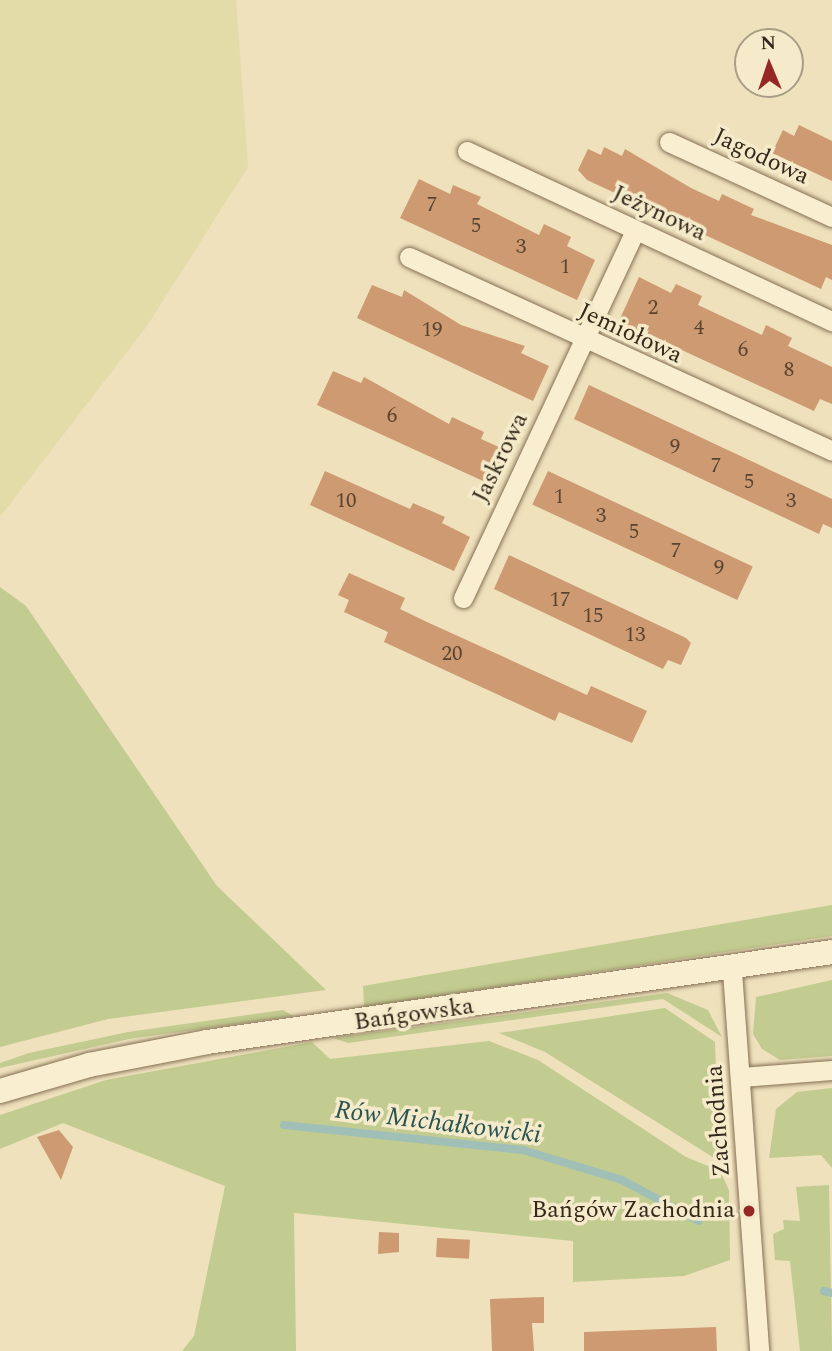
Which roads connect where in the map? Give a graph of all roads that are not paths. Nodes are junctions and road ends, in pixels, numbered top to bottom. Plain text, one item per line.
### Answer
1 (669, 142) dead end
2 (467, 150) dead end
3 (832, 217) edge
4 (635, 230) junction
5 (409, 257) dead end
6 (832, 321) edge
7 (586, 341) junction
8 (832, 451) edge
9 (463, 598) dead end
10 (832, 952) edge
11 (732, 971) junction
12 (832, 1070) edge
13 (741, 1077) junction
14 (0, 1091) edge
15 (759, 1351) edge

1 - 3 street, Jagodowa
2 - 4 street, Jeżynowa
4 - 6 street, Jeżynowa
4 - 7 street, Jaskrowa
5 - 7 street, Jemiołowa
7 - 8 street, Jemiołowa
7 - 9 street, Jaskrowa
10 - 11 street, Bańgowska
11 - 13 street, Zachodnia
11 - 14 street, Bańgowska
12 - 13 street
13 - 15 street, Zachodnia

